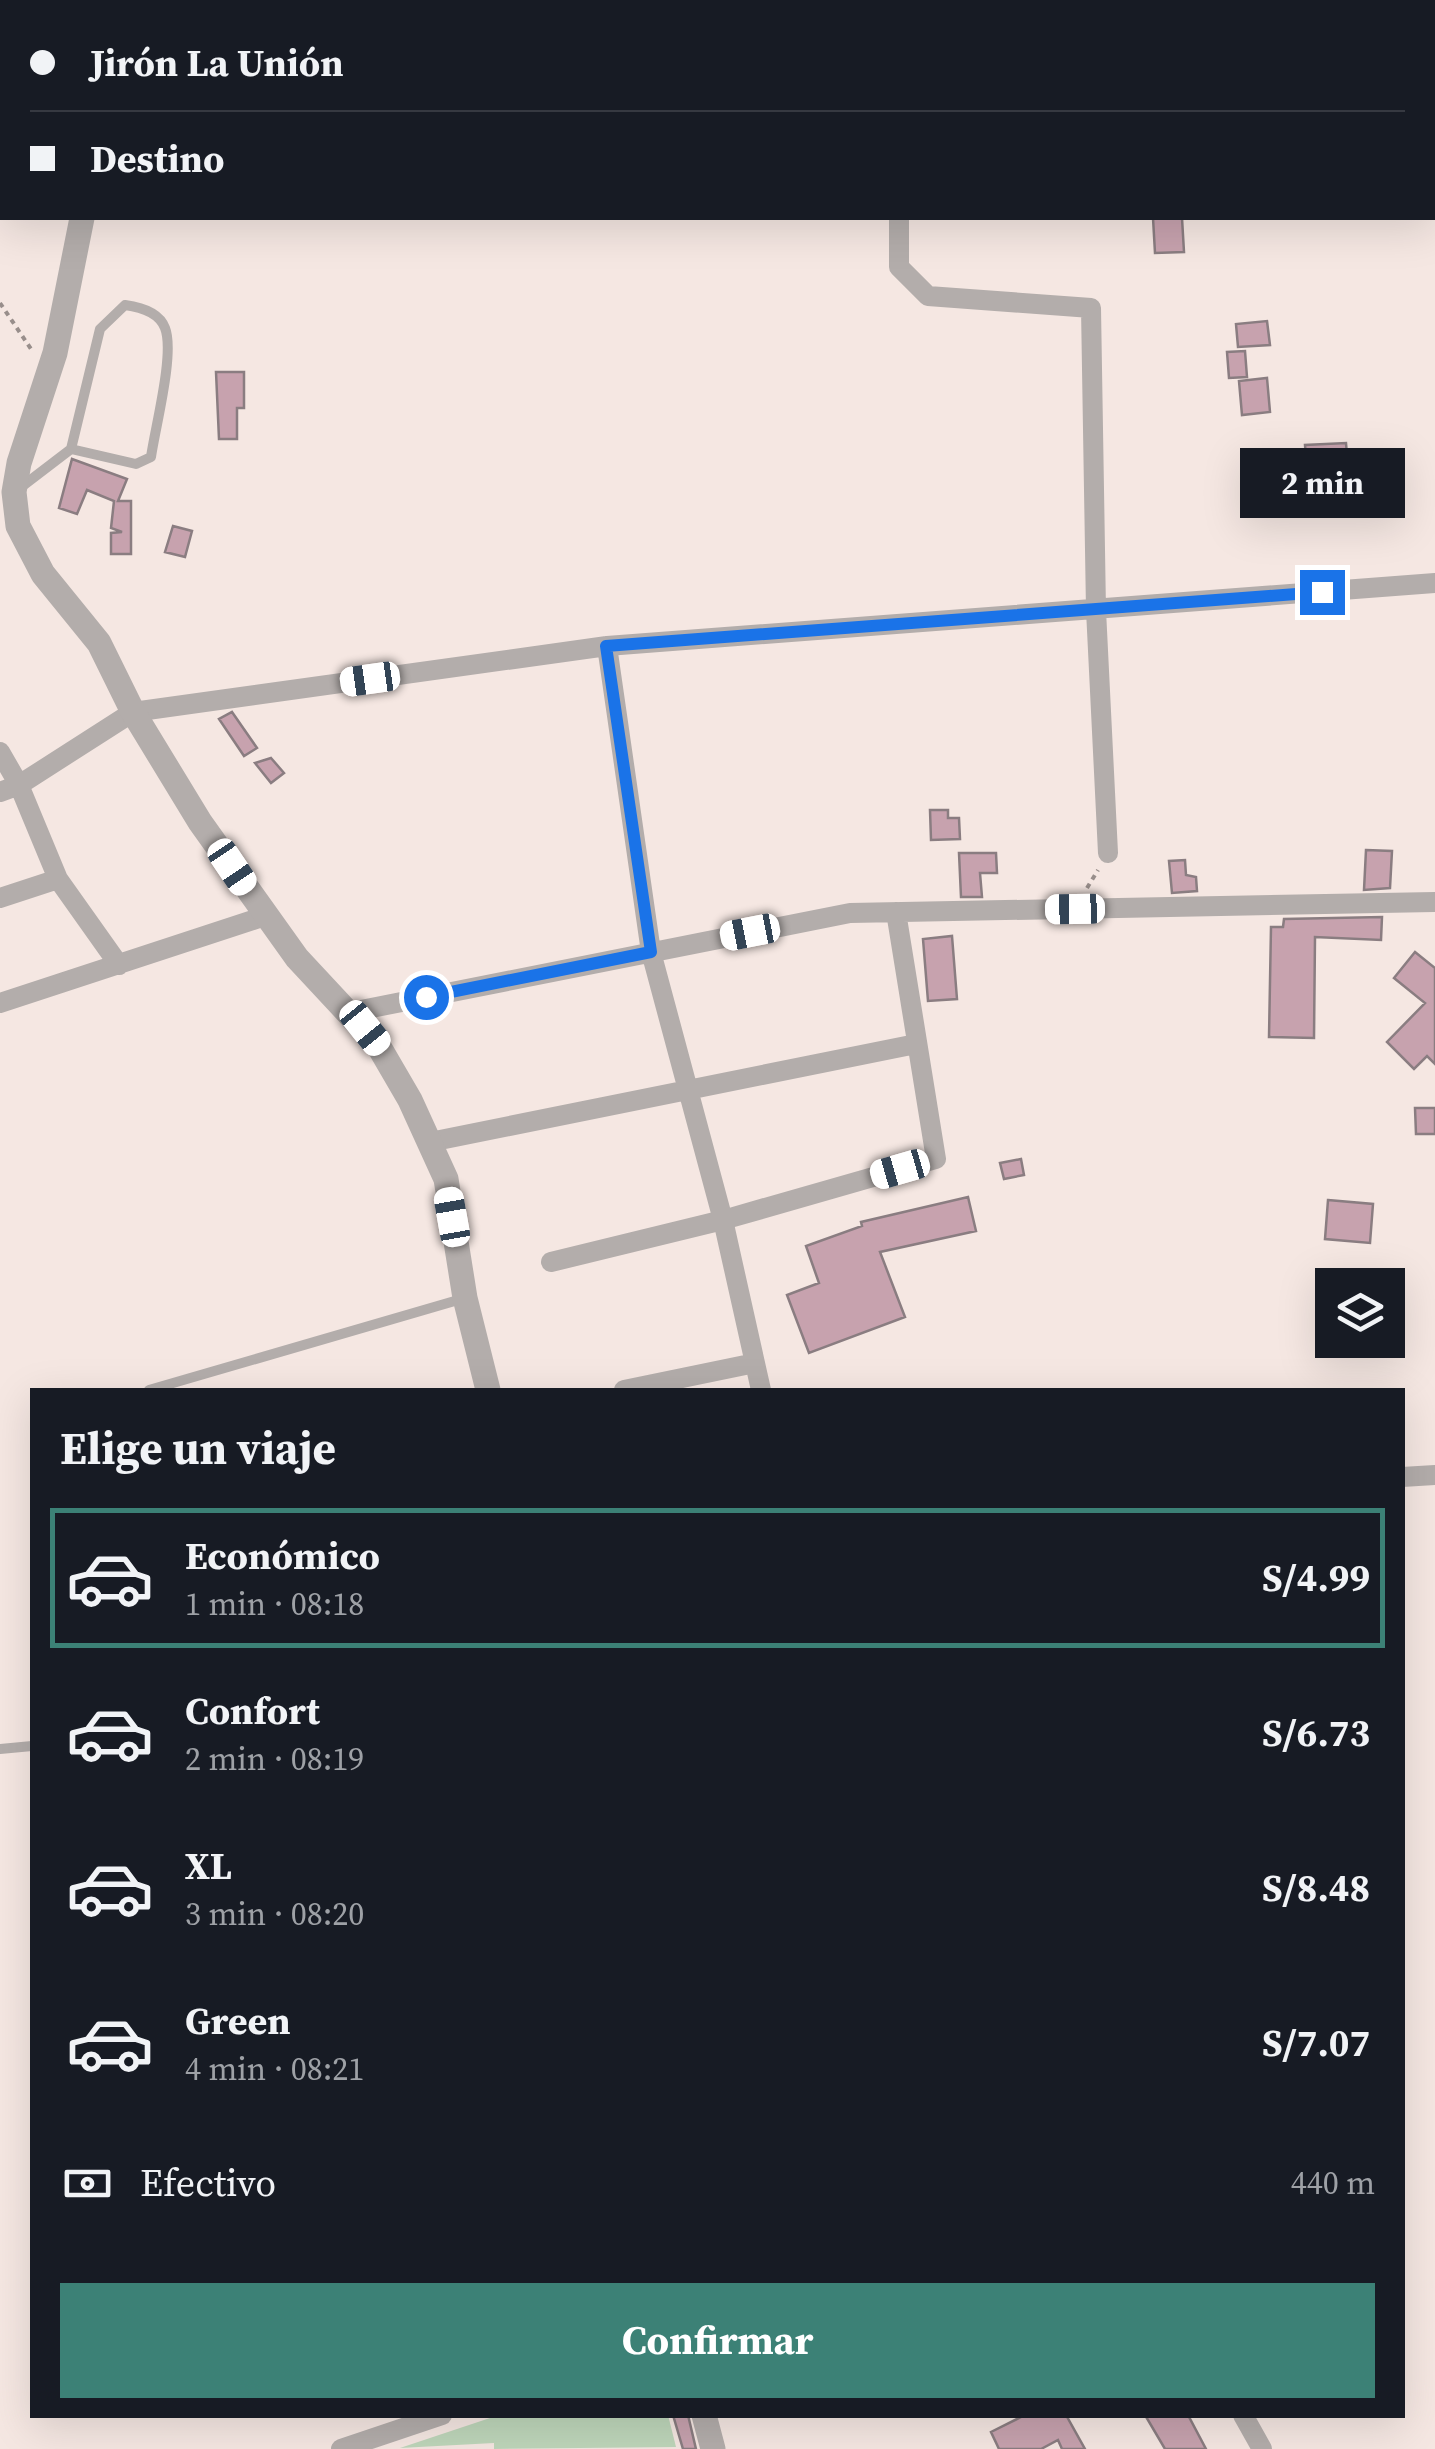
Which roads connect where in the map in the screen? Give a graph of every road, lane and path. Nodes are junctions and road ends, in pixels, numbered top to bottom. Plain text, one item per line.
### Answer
1 (82, 220) edge
2 (899, 220) edge
3 (0, 303) edge
4 (48, 373) junction
5 (70, 449) junction
6 (7, 499) edge
7 (1435, 583) edge
8 (1096, 610) junction
9 (606, 646) junction
10 (133, 712) junction
11 (0, 752) edge
12 (10, 789) edge
13 (1108, 853) joint
14 (58, 879) junction
15 (0, 898) edge
16 (1435, 902) edge
17 (1075, 909) junction
18 (896, 912) junction
19 (265, 916) junction
20 (651, 952) junction
21 (119, 965) junction
22 (0, 1004) edge
23 (351, 1012) junction
24 (916, 1044) junction
25 (687, 1090) junction
26 (430, 1142) junction
27 (723, 1220) junction
28 (550, 1262) dead end
29 (464, 1298) junction
30 (755, 1363) junction
31 (156, 1388) edge
32 (487, 1388) edge
33 (634, 1388) edge
34 (761, 1388) edge
35 (1435, 1475) edge
36 (1405, 1478) edge
37 (30, 1746) edge
38 (0, 1748) edge
39 (436, 2418) edge
40 (705, 2418) edge
41 (1245, 2418) edge
42 (386, 2442) edge
43 (341, 2449) edge
44 (713, 2449) edge
45 (1262, 2449) edge

1 - 4 street
2 - 8 street
3 - 4 path
4 - 6 street
5 - 5 lane
5 - 6 lane
6 - 10 street
7 - 8 street
8 - 9 street
8 - 13 street
9 - 10 street
9 - 20 street
10 - 12 street
10 - 19 street
11 - 12 street
12 - 14 street
13 - 17 path
14 - 15 street
14 - 21 street
16 - 17 street
17 - 18 street
18 - 20 street
18 - 24 street
19 - 21 street
19 - 23 street
20 - 23 street
20 - 25 street
21 - 22 street
23 - 26 street
24 - 25 street
24 - 27 street
25 - 26 street
25 - 27 street
26 - 29 street
27 - 28 street
27 - 30 street
29 - 31 lane
29 - 32 street
30 - 33 street
30 - 34 street
35 - 36 street
37 - 38 lane
39 - 42 street
40 - 44 street
41 - 45 street
42 - 43 street

